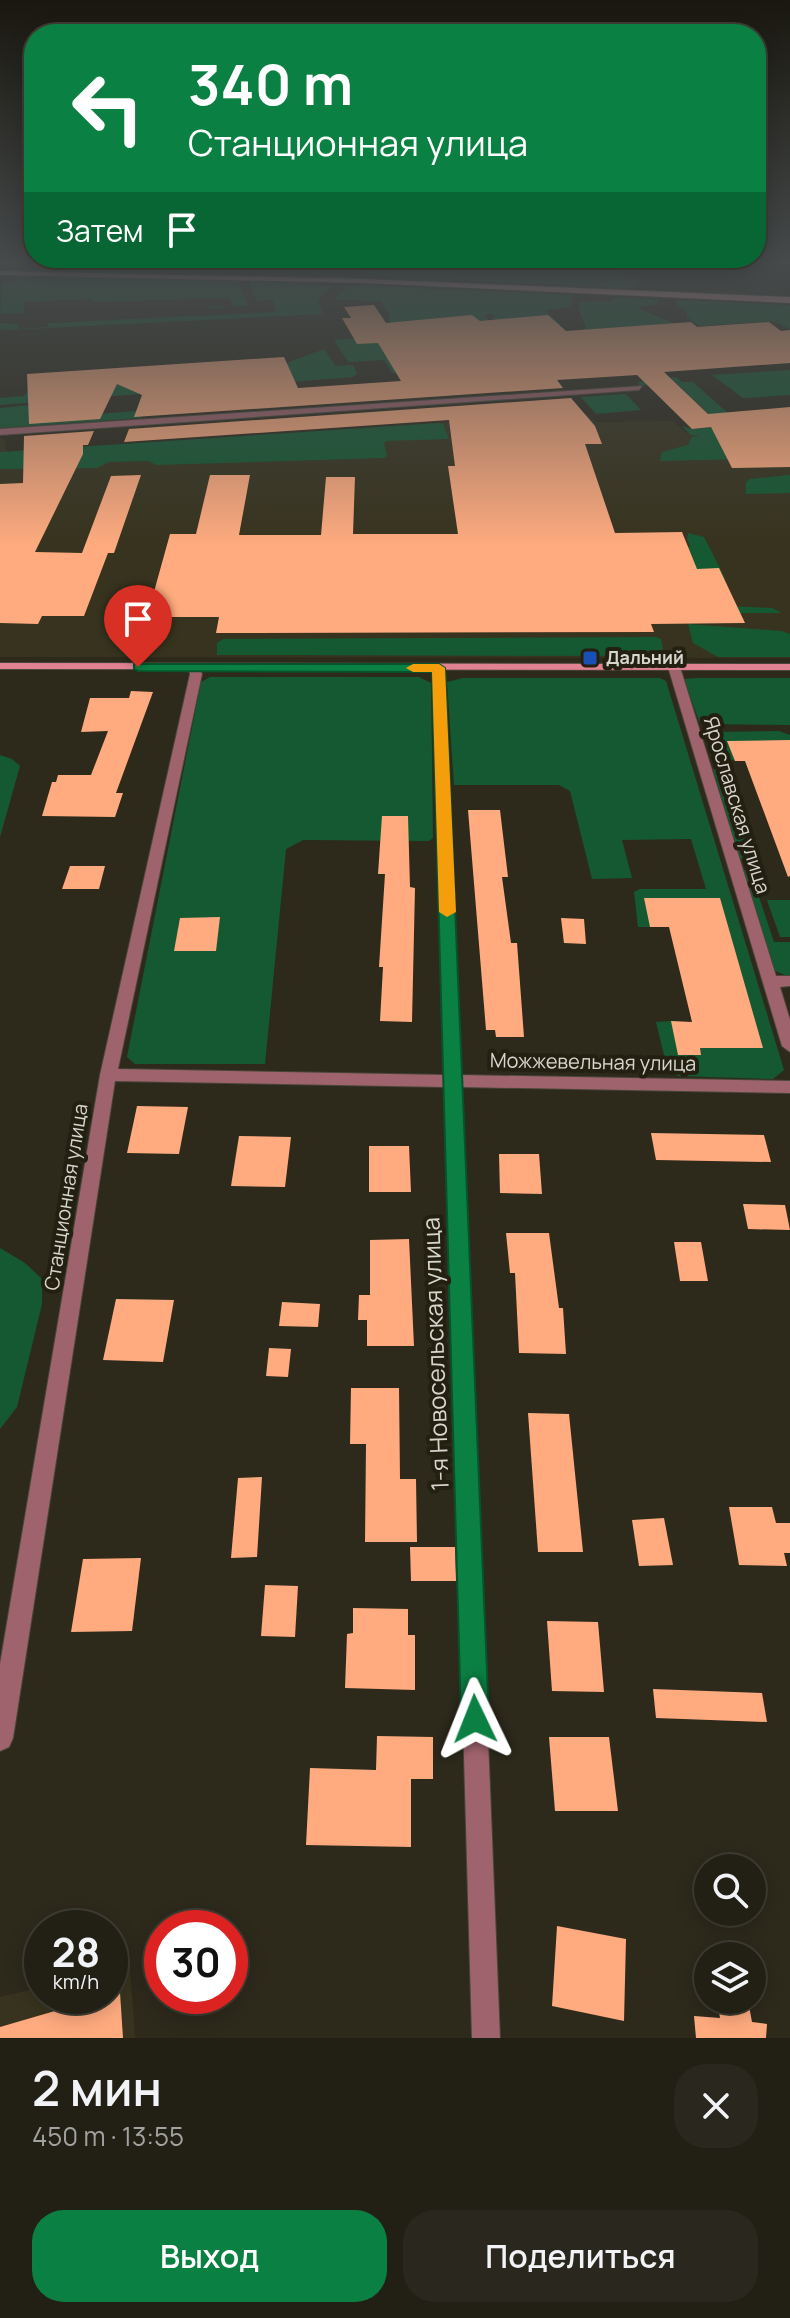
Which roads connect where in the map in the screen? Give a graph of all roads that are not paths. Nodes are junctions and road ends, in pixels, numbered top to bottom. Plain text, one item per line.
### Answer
1 (639, 388) dead end
2 (0, 432) edge
3 (0, 666) edge
4 (194, 667) junction
5 (674, 667) junction
6 (790, 667) edge
7 (439, 668) junction
8 (790, 981) edge
9 (770, 982) junction
10 (790, 1046) edge
11 (108, 1075) junction
12 (453, 1081) junction
13 (790, 1087) edge
14 (0, 1738) edge
15 (486, 2038) edge

1 - 2 street
3 - 4 street
4 - 7 street
4 - 11 street, Станционная улица
5 - 6 street
5 - 7 street
5 - 9 street, Ярославская улица
7 - 12 street, 1-я Новосельская улица
8 - 9 street
9 - 10 street, Ярославская улица
11 - 12 street, Можжевельная улица
11 - 14 street, Станционная улица
12 - 13 street, Можжевельная улица
12 - 15 street, 1-я Новосельская улица

